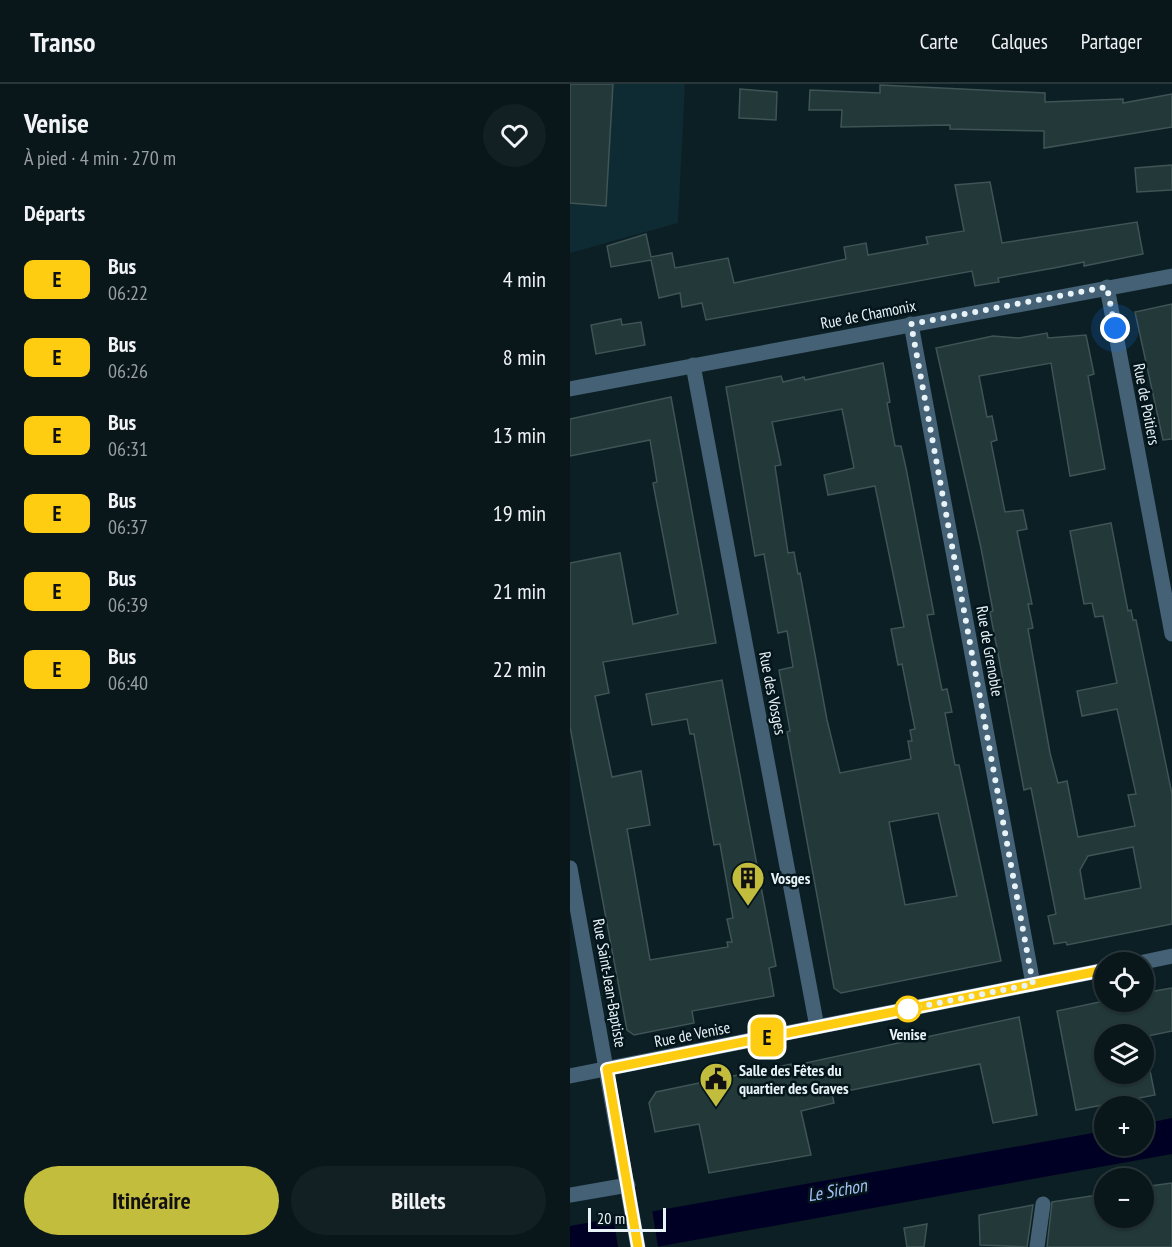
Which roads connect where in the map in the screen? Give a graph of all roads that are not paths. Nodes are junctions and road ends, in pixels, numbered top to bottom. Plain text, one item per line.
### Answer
1 (1172, 276) edge
2 (1107, 287) junction
3 (911, 324) junction
4 (693, 365) junction
5 (570, 388) edge
6 (1172, 634) edge
7 (570, 868) edge
8 (1172, 956) edge
9 (1154, 960) edge
10 (1094, 972) edge
11 (1033, 984) junction
12 (817, 1027) junction
13 (607, 1069) junction
14 (570, 1077) edge
15 (628, 1185) junction
16 (570, 1195) edge
17 (1043, 1204) dead end
18 (638, 1247) edge
19 (1037, 1247) edge

1 - 2 street, Rue de Chamonix
2 - 3 street, Rue de Chamonix
2 - 6 street, Rue de Poitiers
3 - 4 street, Rue de Chamonix
3 - 11 street, Rue de Grenoble
4 - 5 street, Rue de Chamonix
4 - 12 street, Rue des Vosges
7 - 13 street, Rue Saint-Jean-Baptiste
8 - 9 street
10 - 11 street, Rue de Venise
11 - 12 street, Rue de Venise
12 - 13 street, Rue de Venise
13 - 14 street, Rue de Venise
13 - 15 street, Rue Saint-Jean-Baptiste
15 - 16 street
15 - 18 street, Rue Saint-Jean-Baptiste
17 - 19 street

